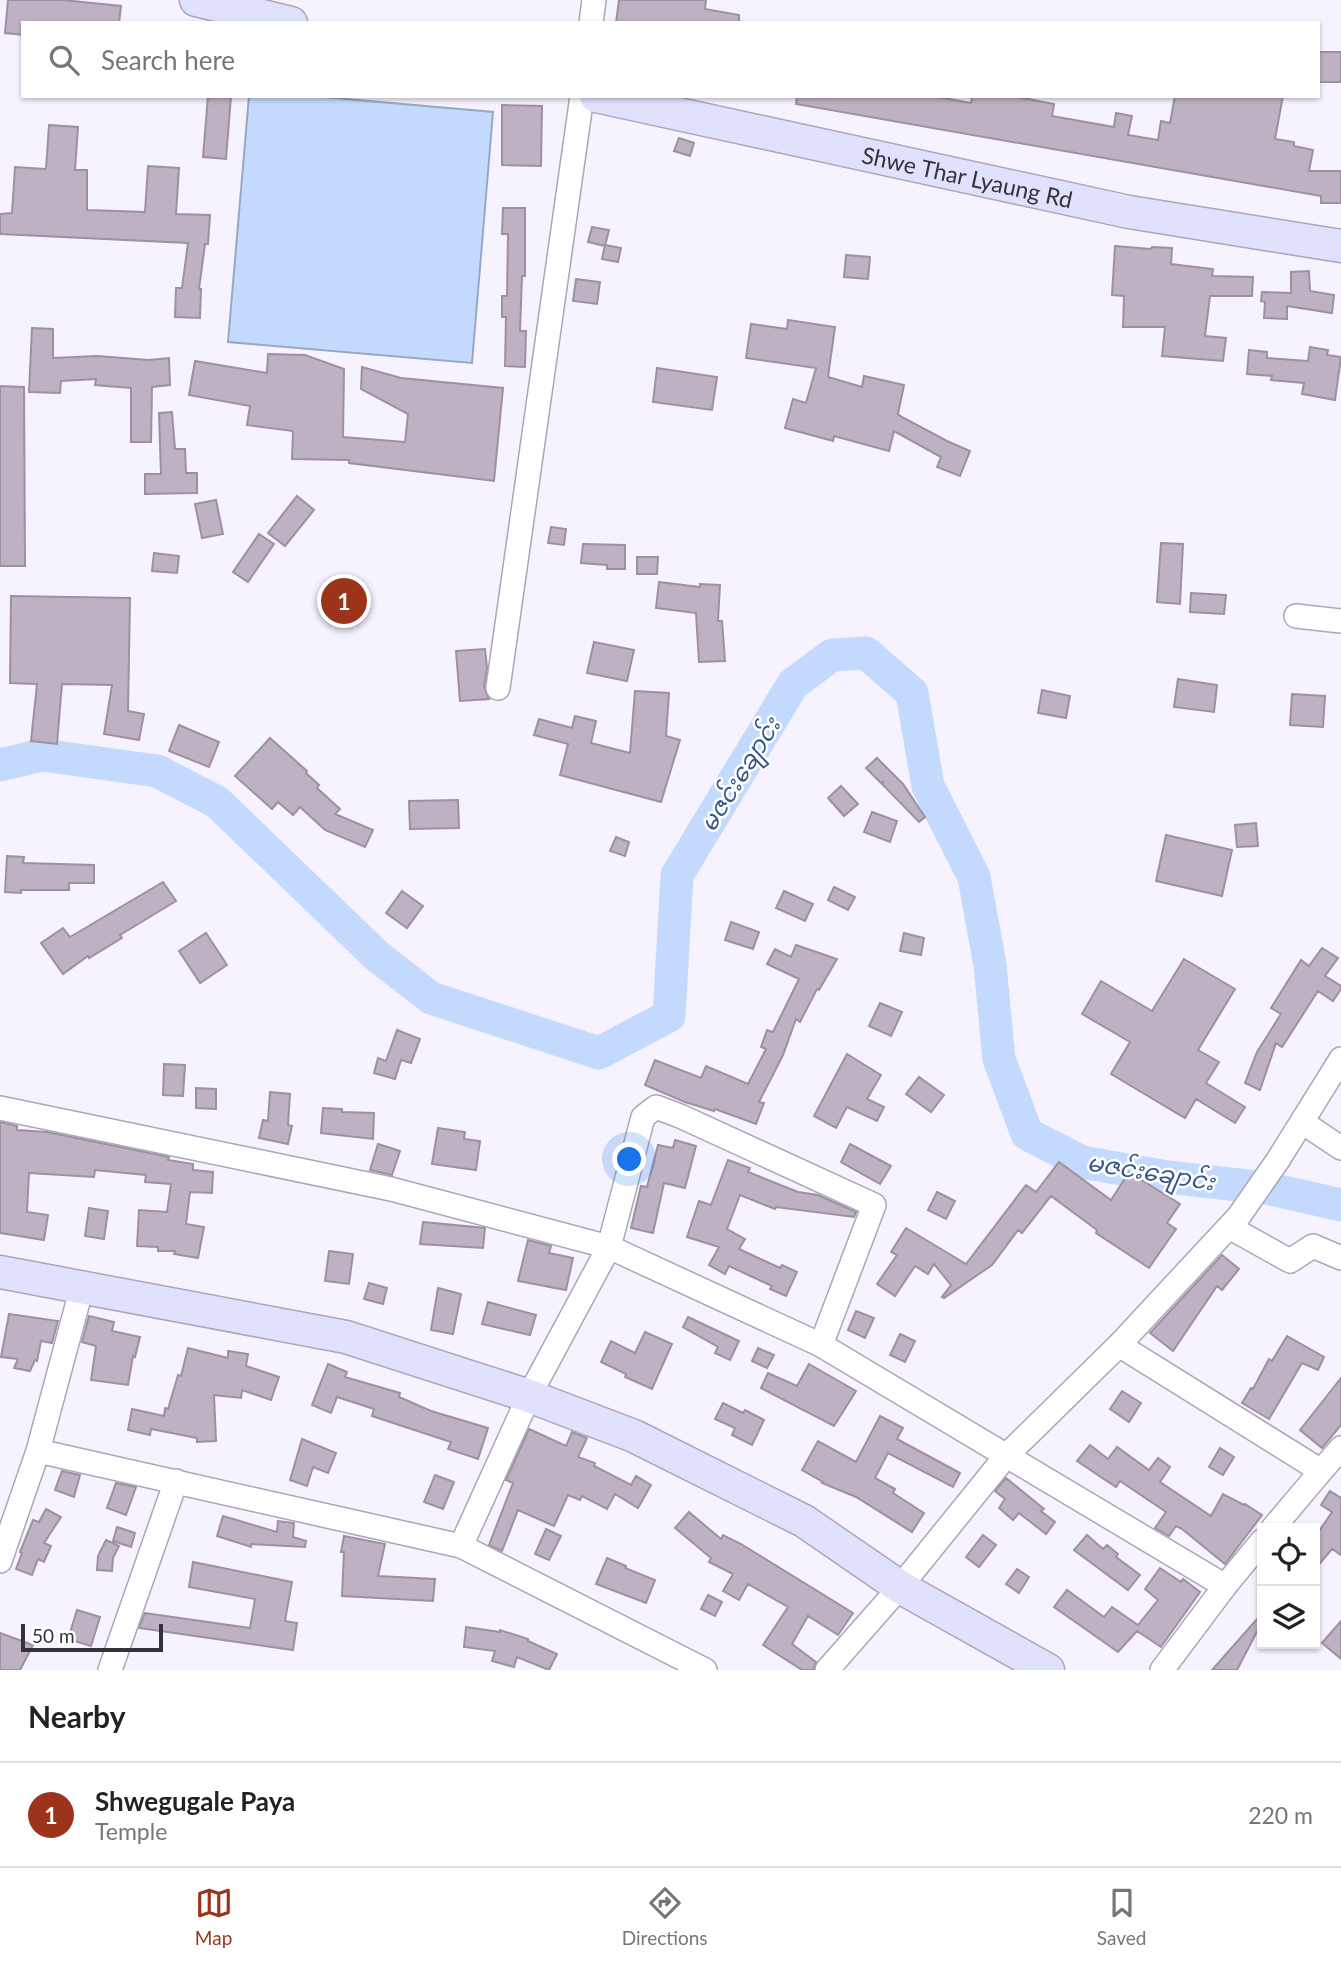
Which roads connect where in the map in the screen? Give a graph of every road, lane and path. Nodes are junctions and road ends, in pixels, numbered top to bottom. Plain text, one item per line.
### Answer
1 (196, 0) edge
2 (594, 0) edge
3 (283, 21) edge
4 (592, 21) edge
5 (582, 98) edge
6 (604, 98) edge
7 (1341, 246) edge
8 (1296, 616) dead end
9 (1341, 621) edge
10 (498, 688) dead end
11 (1341, 1059) edge
12 (0, 1108) edge
13 (1302, 1122) junction
14 (1341, 1148) edge
15 (1233, 1222) junction
16 (609, 1247) junction
17 (1341, 1258) edge
18 (0, 1272) edge
19 (82, 1287) junction
20 (821, 1345) junction
21 (1119, 1345) junction
22 (529, 1396) junction
23 (1341, 1448) edge
24 (37, 1451) junction
25 (1006, 1456) junction
26 (1321, 1471) junction
27 (176, 1481) junction
28 (1277, 1523) edge
29 (461, 1546) junction
30 (1257, 1547) edge
31 (0, 1560) edge
32 (1225, 1586) junction
33 (900, 1587) junction
34 (110, 1670) edge
35 (705, 1670) edge
36 (827, 1670) edge
37 (1048, 1670) edge
38 (1162, 1670) edge

1 - 3 street
2 - 4 street
5 - 10 street
6 - 7 street, Shwe Thar Lyaung Rd
8 - 9 street
11 - 13 street
12 - 16 street
13 - 14 street
13 - 15 street
15 - 17 street
15 - 21 street
16 - 20 street
16 - 20 street
16 - 22 street
18 - 19 street
19 - 22 street
19 - 24 street
20 - 25 street
21 - 25 street
21 - 26 street
22 - 29 street
22 - 33 street
23 - 26 street
24 - 27 street
24 - 31 street
25 - 32 street
25 - 33 street
26 - 28 street
27 - 29 street
27 - 34 street
29 - 35 street
30 - 32 street
32 - 38 street
33 - 36 street
33 - 37 street

